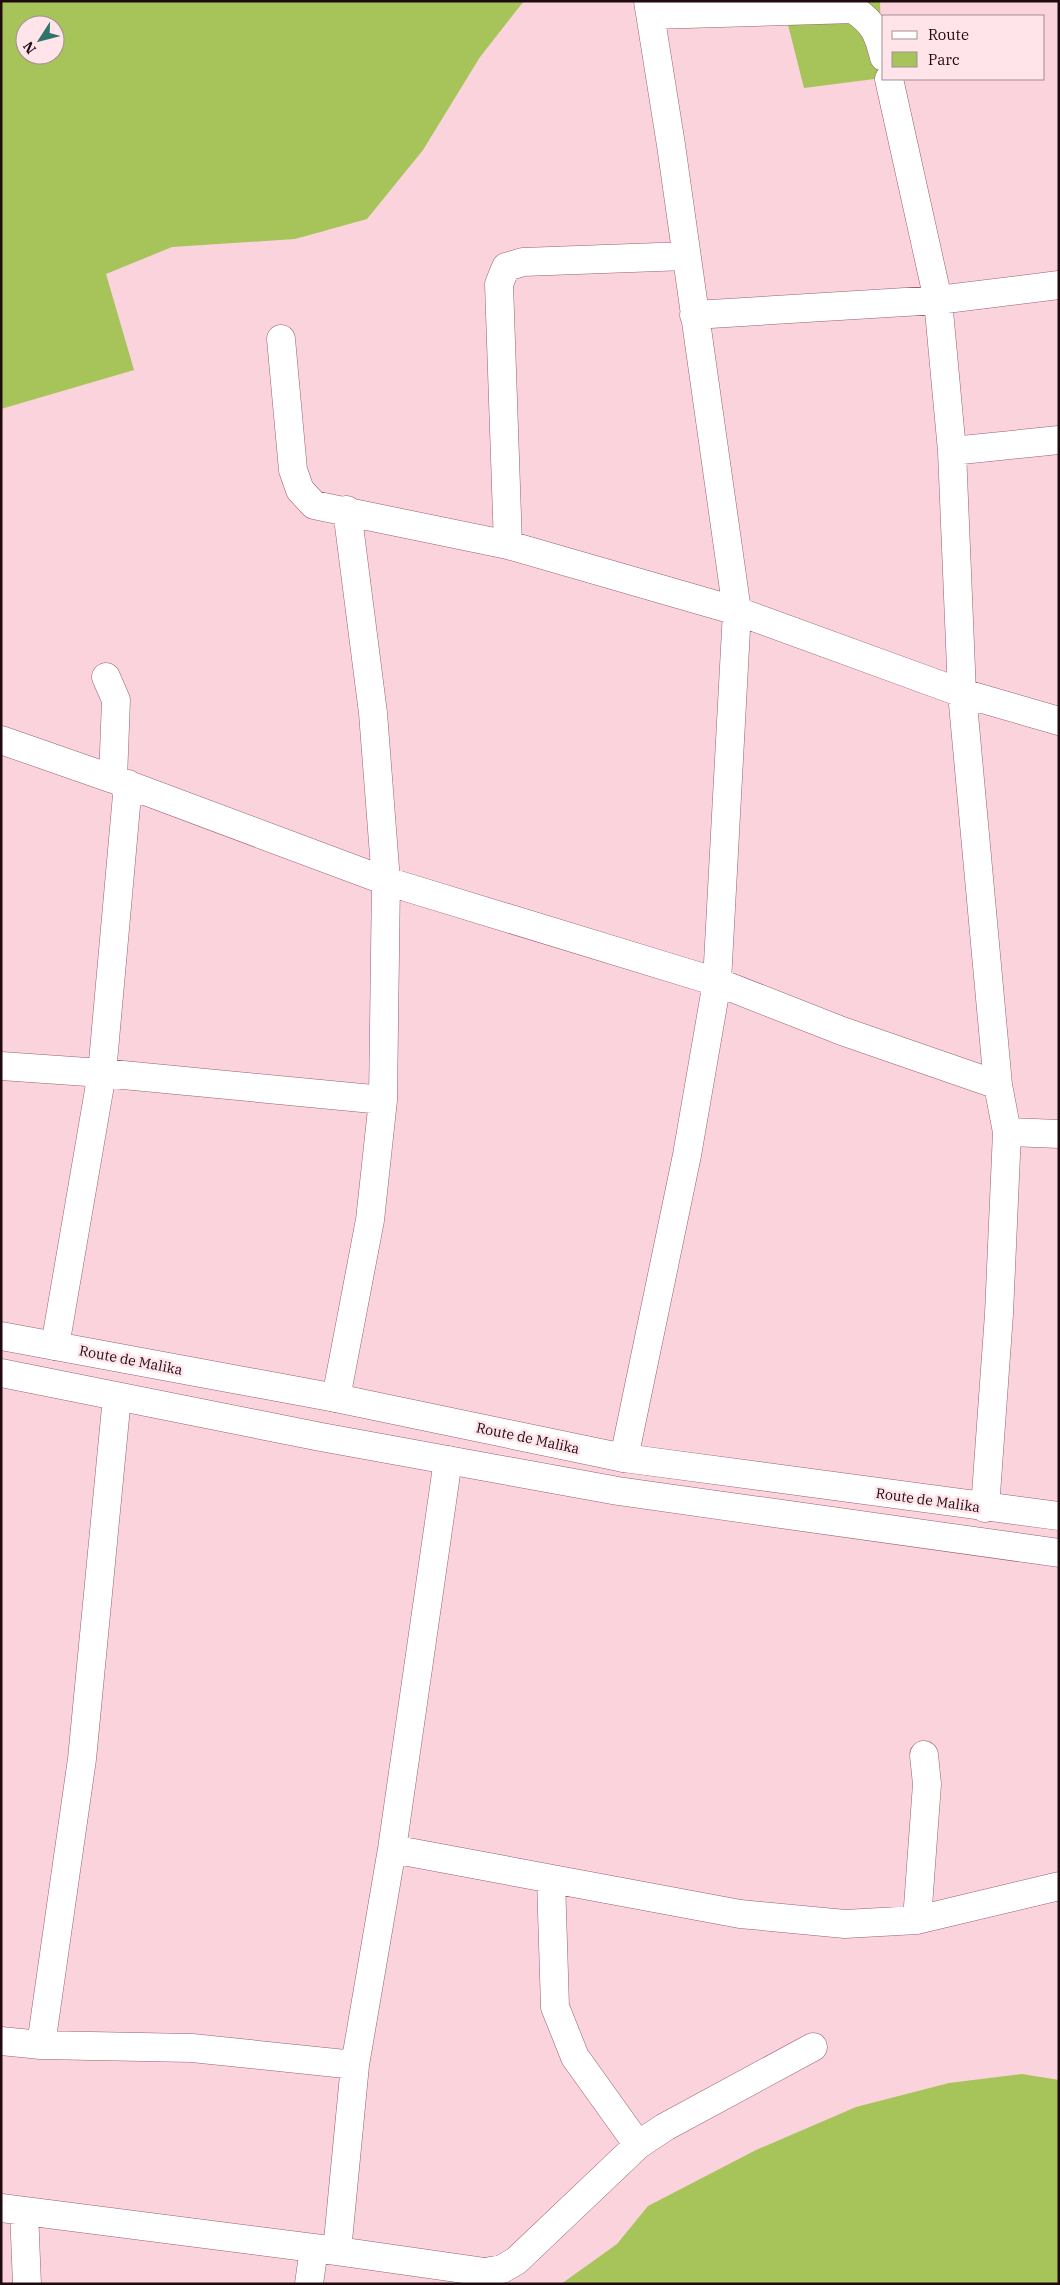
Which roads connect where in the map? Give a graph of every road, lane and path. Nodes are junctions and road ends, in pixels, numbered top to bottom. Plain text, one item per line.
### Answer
1 (650, 8) edge
2 (882, 48) edge
3 (889, 80) edge
4 (686, 256) junction
5 (1059, 285) edge
6 (938, 300) junction
7 (694, 315) junction
8 (281, 339) dead end
9 (1059, 440) edge
10 (952, 451) junction
11 (347, 510) junction
12 (508, 545) junction
13 (737, 611) junction
14 (106, 676) dead end
15 (962, 693) junction
16 (1059, 721) edge
17 (1, 740) edge
18 (121, 781) junction
19 (386, 881) junction
20 (717, 982) junction
21 (1, 1066) edge
22 (102, 1073) junction
23 (998, 1085) junction
24 (383, 1100) junction
25 (1007, 1132) junction
26 (1059, 1134) edge
27 (1, 1336) edge
28 (55, 1346) junction
29 (1, 1374) edge
30 (117, 1397) junction
31 (336, 1398) junction
32 (624, 1458) junction
33 (448, 1460) junction
34 (985, 1508) junction
35 (1059, 1516) edge
36 (1059, 1554) edge
37 (924, 1755) dead end
38 (392, 1849) junction
39 (551, 1879) junction
40 (1059, 1886) edge
41 (917, 1920) junction
42 (1, 2041) edge
43 (41, 2045) junction
44 (812, 2046) dead end
45 (355, 2065) junction
46 (638, 2145) junction
47 (13, 2210) edge
48 (326, 2250) junction
49 (28, 2284) edge
50 (309, 2284) edge

1 - 2 street
1 - 4 street
3 - 6 street
4 - 7 street
4 - 12 street
5 - 6 street
6 - 7 street
6 - 10 street
7 - 13 street
8 - 11 street
9 - 10 street
10 - 15 street
11 - 12 street
11 - 19 street
12 - 13 street
13 - 15 street
13 - 20 street
14 - 18 street
15 - 16 street
15 - 23 street
17 - 18 street
18 - 19 street
18 - 22 street
19 - 20 street
19 - 24 street
20 - 23 street
20 - 32 street
21 - 22 street
22 - 24 street
22 - 28 street
23 - 25 street
24 - 31 street
25 - 26 street
25 - 34 street
27 - 28 street, Route de Malika
28 - 31 street, Route de Malika
29 - 30 street
30 - 33 street
30 - 43 street
31 - 32 street, Route de Malika
32 - 34 street, Route de Malika
33 - 36 street
33 - 38 street
34 - 35 street, Route de Malika
37 - 41 street
38 - 39 street
38 - 45 street
39 - 41 street
39 - 46 street
40 - 41 street
42 - 43 street
43 - 45 street
44 - 46 street
45 - 48 street
46 - 48 street
47 - 48 street
47 - 49 street
48 - 50 street

